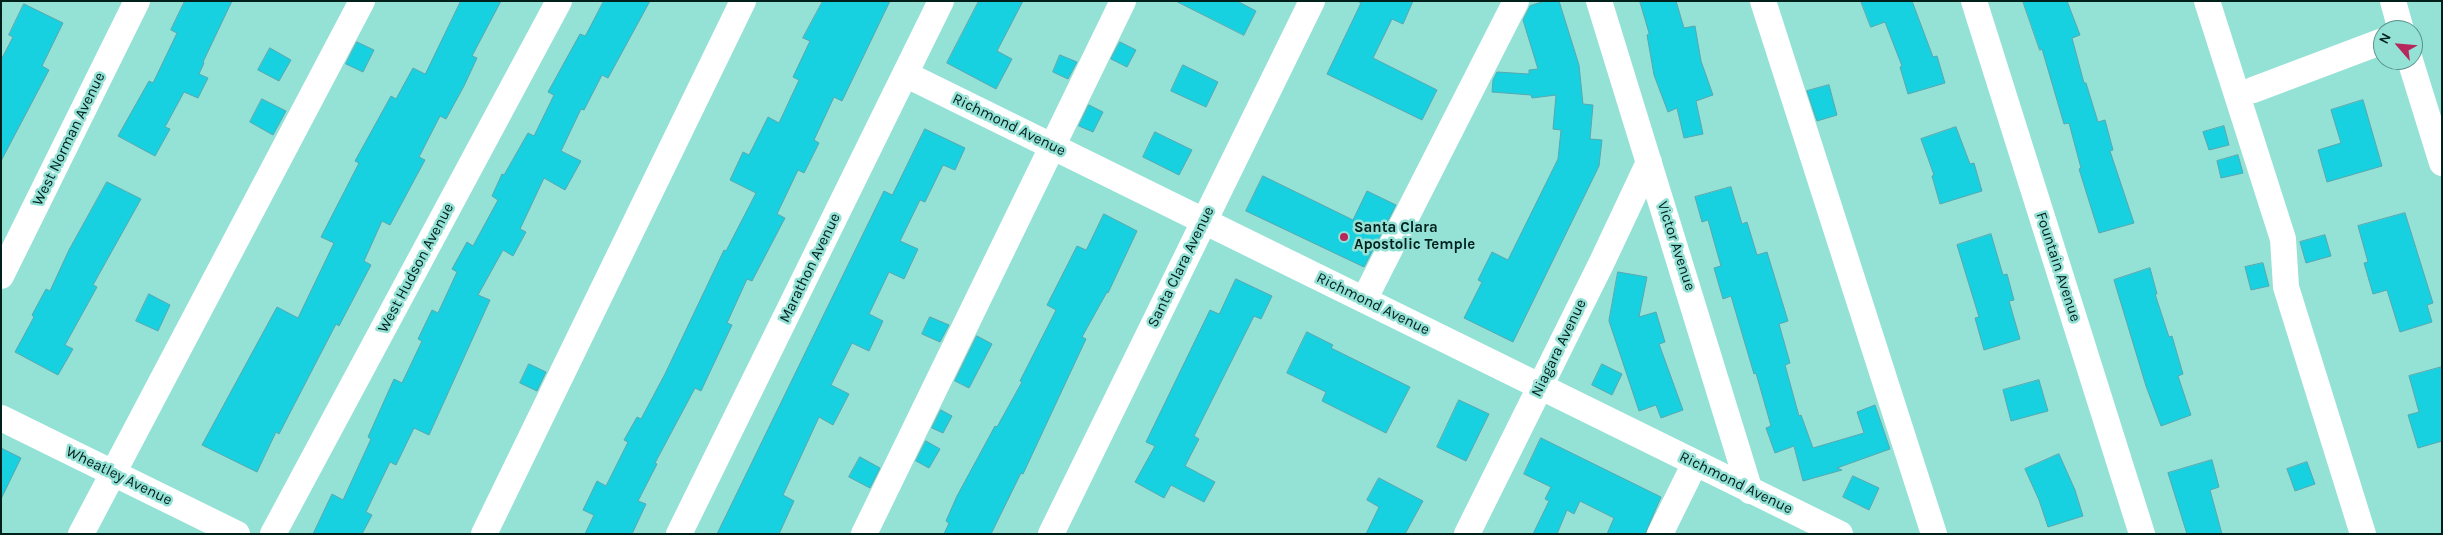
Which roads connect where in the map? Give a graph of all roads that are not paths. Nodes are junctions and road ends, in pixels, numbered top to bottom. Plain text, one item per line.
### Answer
1 (137, 1) edge
2 (362, 1) edge
3 (559, 1) edge
4 (743, 1) edge
5 (941, 1) edge
6 (1123, 1) edge
7 (1312, 1) edge
8 (1516, 1) edge
9 (1599, 1) edge
10 (1763, 1) edge
11 (1974, 1) edge
12 (2207, 1) edge
13 (2392, 1) edge
14 (2398, 20) edge
15 (2373, 45) edge
16 (2413, 70) edge
17 (905, 74) junction
18 (2253, 90) dead end
19 (1052, 146) junction
20 (1649, 162) junction
21 (2442, 163) edge
22 (1204, 221) junction
23 (1, 276) edge
24 (1364, 300) junction
25 (1540, 386) junction
26 (1, 418) edge
27 (1695, 463) junction
28 (113, 473) junction
29 (1750, 491) junction
30 (81, 534) edge
31 (236, 534) edge
32 (273, 534) edge
33 (484, 534) edge
34 (679, 534) edge
35 (864, 534) edge
36 (1050, 534) edge
37 (1467, 534) edge
38 (1660, 534) edge
39 (1840, 534) edge
40 (1934, 534) edge
41 (2142, 534) edge
42 (2363, 534) edge

1 - 23 street, West Norman Avenue
2 - 28 street
3 - 32 street, West Hudson Avenue
4 - 33 street
5 - 17 street, Marathon Avenue
6 - 19 street
7 - 22 street, Santa Clara Avenue
8 - 24 street
9 - 20 street, Victor Avenue
10 - 40 street
11 - 41 street, Fountain Avenue
12 - 42 street
13 - 14 street
15 - 18 street
16 - 21 street
17 - 19 street, Richmond Avenue
17 - 34 street, Marathon Avenue
19 - 22 street, Richmond Avenue
19 - 35 street
20 - 25 street, Niagara Avenue
20 - 29 street, Victor Avenue
22 - 24 street, Richmond Avenue
22 - 36 street, Santa Clara Avenue
24 - 25 street, Richmond Avenue
25 - 27 street, Richmond Avenue
25 - 37 street, Niagara Avenue
26 - 28 street, Wheatley Avenue
27 - 29 street, Richmond Avenue
27 - 38 street
28 - 30 street
28 - 31 street, Wheatley Avenue
29 - 39 street, Richmond Avenue

